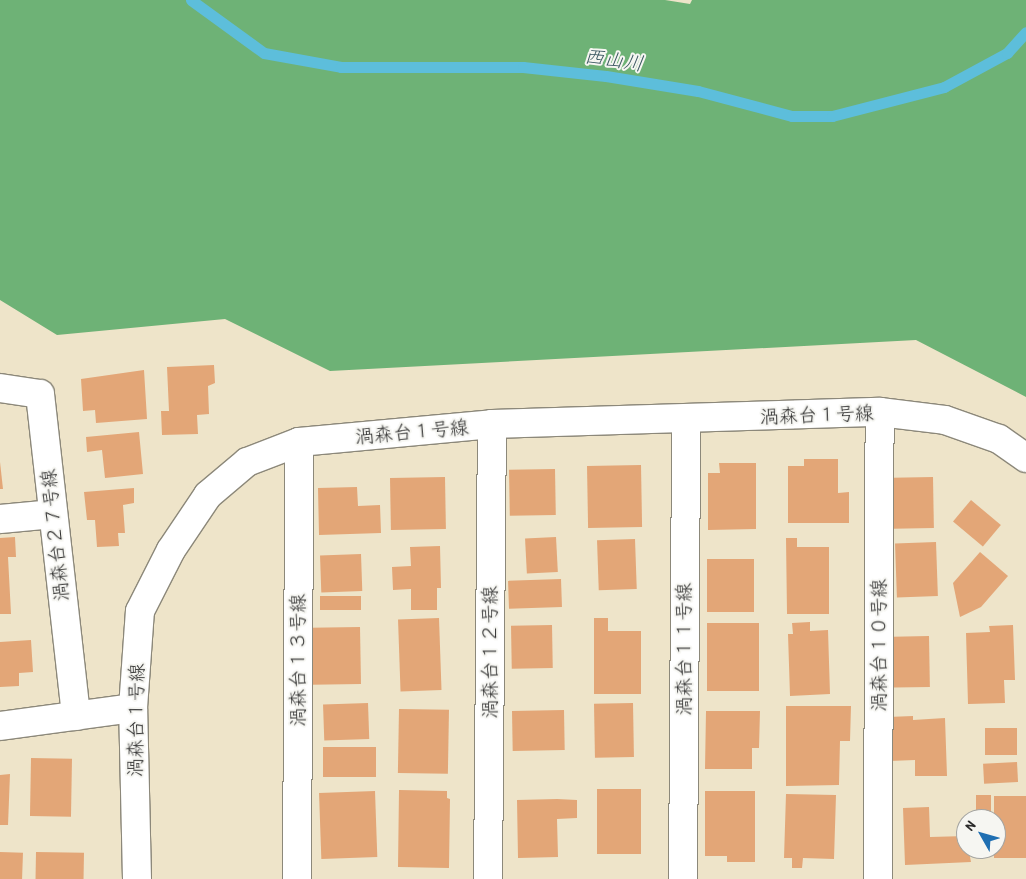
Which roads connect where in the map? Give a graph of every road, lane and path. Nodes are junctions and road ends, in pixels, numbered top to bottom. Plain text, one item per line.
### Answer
1 (0, 388) edge
2 (880, 412) junction
3 (686, 420) junction
4 (492, 424) junction
5 (299, 442) junction
6 (1026, 458) edge
7 (53, 514) junction
8 (0, 519) edge
9 (133, 708) junction
10 (76, 716) junction
11 (0, 726) edge
12 (137, 879) edge
13 (297, 879) edge
14 (488, 879) edge
15 (683, 879) edge
16 (878, 879) edge

1 - 7 street, 渦森台２７号線
2 - 3 street, 渦森台１号線
2 - 6 street, 渦森台１号線
2 - 16 street, 渦森台１０号線
3 - 4 street, 渦森台１号線
3 - 15 street, 渦森台１１号線
4 - 5 street, 渦森台１号線
4 - 14 street, 渦森台１２号線
5 - 9 street, 渦森台１号線
5 - 13 street, 渦森台１３号線
7 - 8 street
7 - 10 street, 渦森台２７号線
9 - 10 street
9 - 12 street, 渦森台１号線
10 - 11 street

